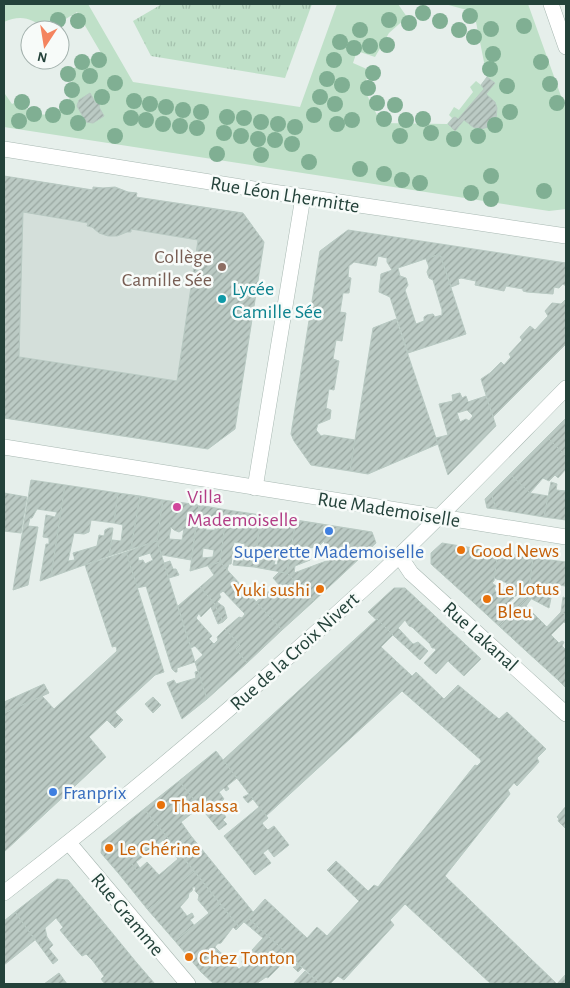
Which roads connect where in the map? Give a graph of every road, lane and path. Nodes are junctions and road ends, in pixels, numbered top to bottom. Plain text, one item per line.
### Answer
1 (551, 4) edge
2 (566, 47) edge
3 (4, 149) edge
4 (303, 196) junction
5 (566, 236) edge
6 (566, 388) edge
7 (4, 447) edge
8 (255, 488) junction
9 (438, 518) junction
10 (566, 537) edge
11 (399, 556) junction
12 (566, 714) edge
13 (68, 843) junction
14 (4, 893) edge
15 (188, 984) edge

1 - 2 street
3 - 4 street, Rue Léon Lhermitte
4 - 5 street, Rue Léon Lhermitte
4 - 8 street
6 - 9 street, Rue de la Croix Nivert
7 - 8 street, Rue Mademoiselle
8 - 9 street, Rue Mademoiselle
9 - 10 street, Rue Mademoiselle
9 - 11 street, Rue de la Croix Nivert
11 - 12 street, Rue Lakanal
11 - 13 street, Rue de la Croix Nivert
13 - 14 street, Rue de la Croix Nivert
13 - 15 street, Rue Gramme

